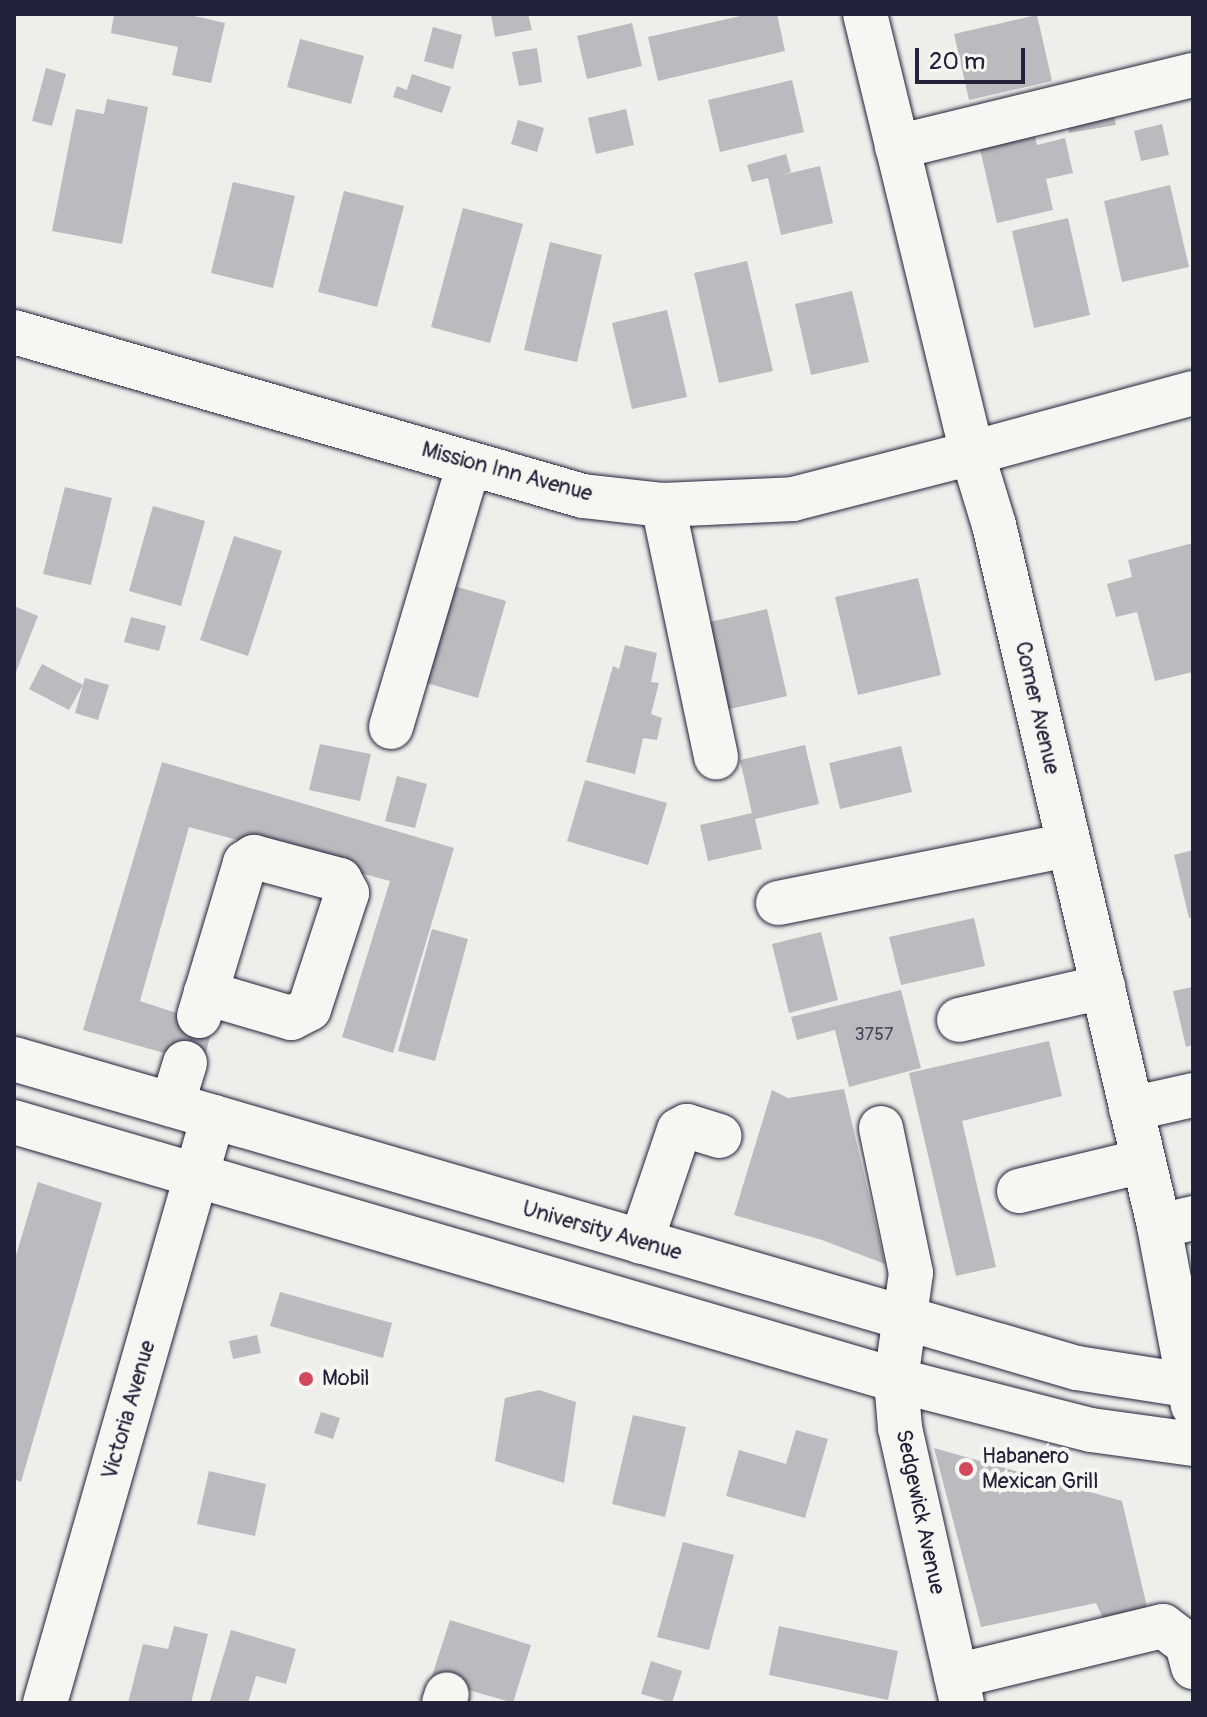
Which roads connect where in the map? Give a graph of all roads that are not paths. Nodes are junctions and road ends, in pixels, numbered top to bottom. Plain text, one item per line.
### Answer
1 (865, 14) edge
2 (1193, 75) edge
3 (897, 147) junction
4 (14, 332) edge
5 (1193, 393) edge
6 (972, 453) junction
7 (469, 463) junction
8 (663, 505) junction
9 (391, 727) dead end
10 (716, 757) dead end
11 (1069, 845) junction
12 (778, 903) dead end
13 (1103, 987) junction
14 (959, 1020) dead end
15 (14, 1059) edge
16 (185, 1063) dead end
17 (1193, 1095) edge
18 (1131, 1109) junction
19 (193, 1111) junction
20 (14, 1122) edge
21 (881, 1128) dead end
22 (719, 1136) dead end
23 (1143, 1161) junction
24 (197, 1178) junction
25 (1019, 1191) dead end
26 (1176, 1222) edge
27 (641, 1242) junction
28 (906, 1319) junction
29 (896, 1380) junction
30 (1192, 1392) edge
31 (1193, 1444) edge
32 (1193, 1667) edge
33 (959, 1689) edge
34 (45, 1703) edge

1 - 3 main road, Comer Avenue
2 - 3 main road
3 - 6 main road, Comer Avenue
4 - 7 main road, Mission Inn Avenue
5 - 6 main road, Mission Inn Avenue
6 - 8 main road, Mission Inn Avenue
6 - 11 main road, Comer Avenue
7 - 8 main road, Mission Inn Avenue
7 - 9 main road
8 - 10 main road
11 - 12 main road
11 - 13 main road, Comer Avenue
13 - 14 main road
13 - 18 main road, Comer Avenue
15 - 19 main road, University Avenue
16 - 19 main road, Victoria Avenue
17 - 18 main road
18 - 23 main road, Comer Avenue
19 - 24 main road, Victoria Avenue
19 - 27 main road, University Avenue
20 - 24 main road
21 - 28 main road, Sedgewick Avenue
22 - 27 main road
23 - 25 main road
23 - 26 main road, Comer Avenue
24 - 29 main road
24 - 34 main road, Victoria Avenue
26 - 30 main road, Comer Avenue
27 - 28 main road, University Avenue
28 - 29 main road, Sedgewick Avenue
28 - 30 main road, University Avenue
29 - 31 main road
29 - 33 main road, Sedgewick Avenue
32 - 33 main road

